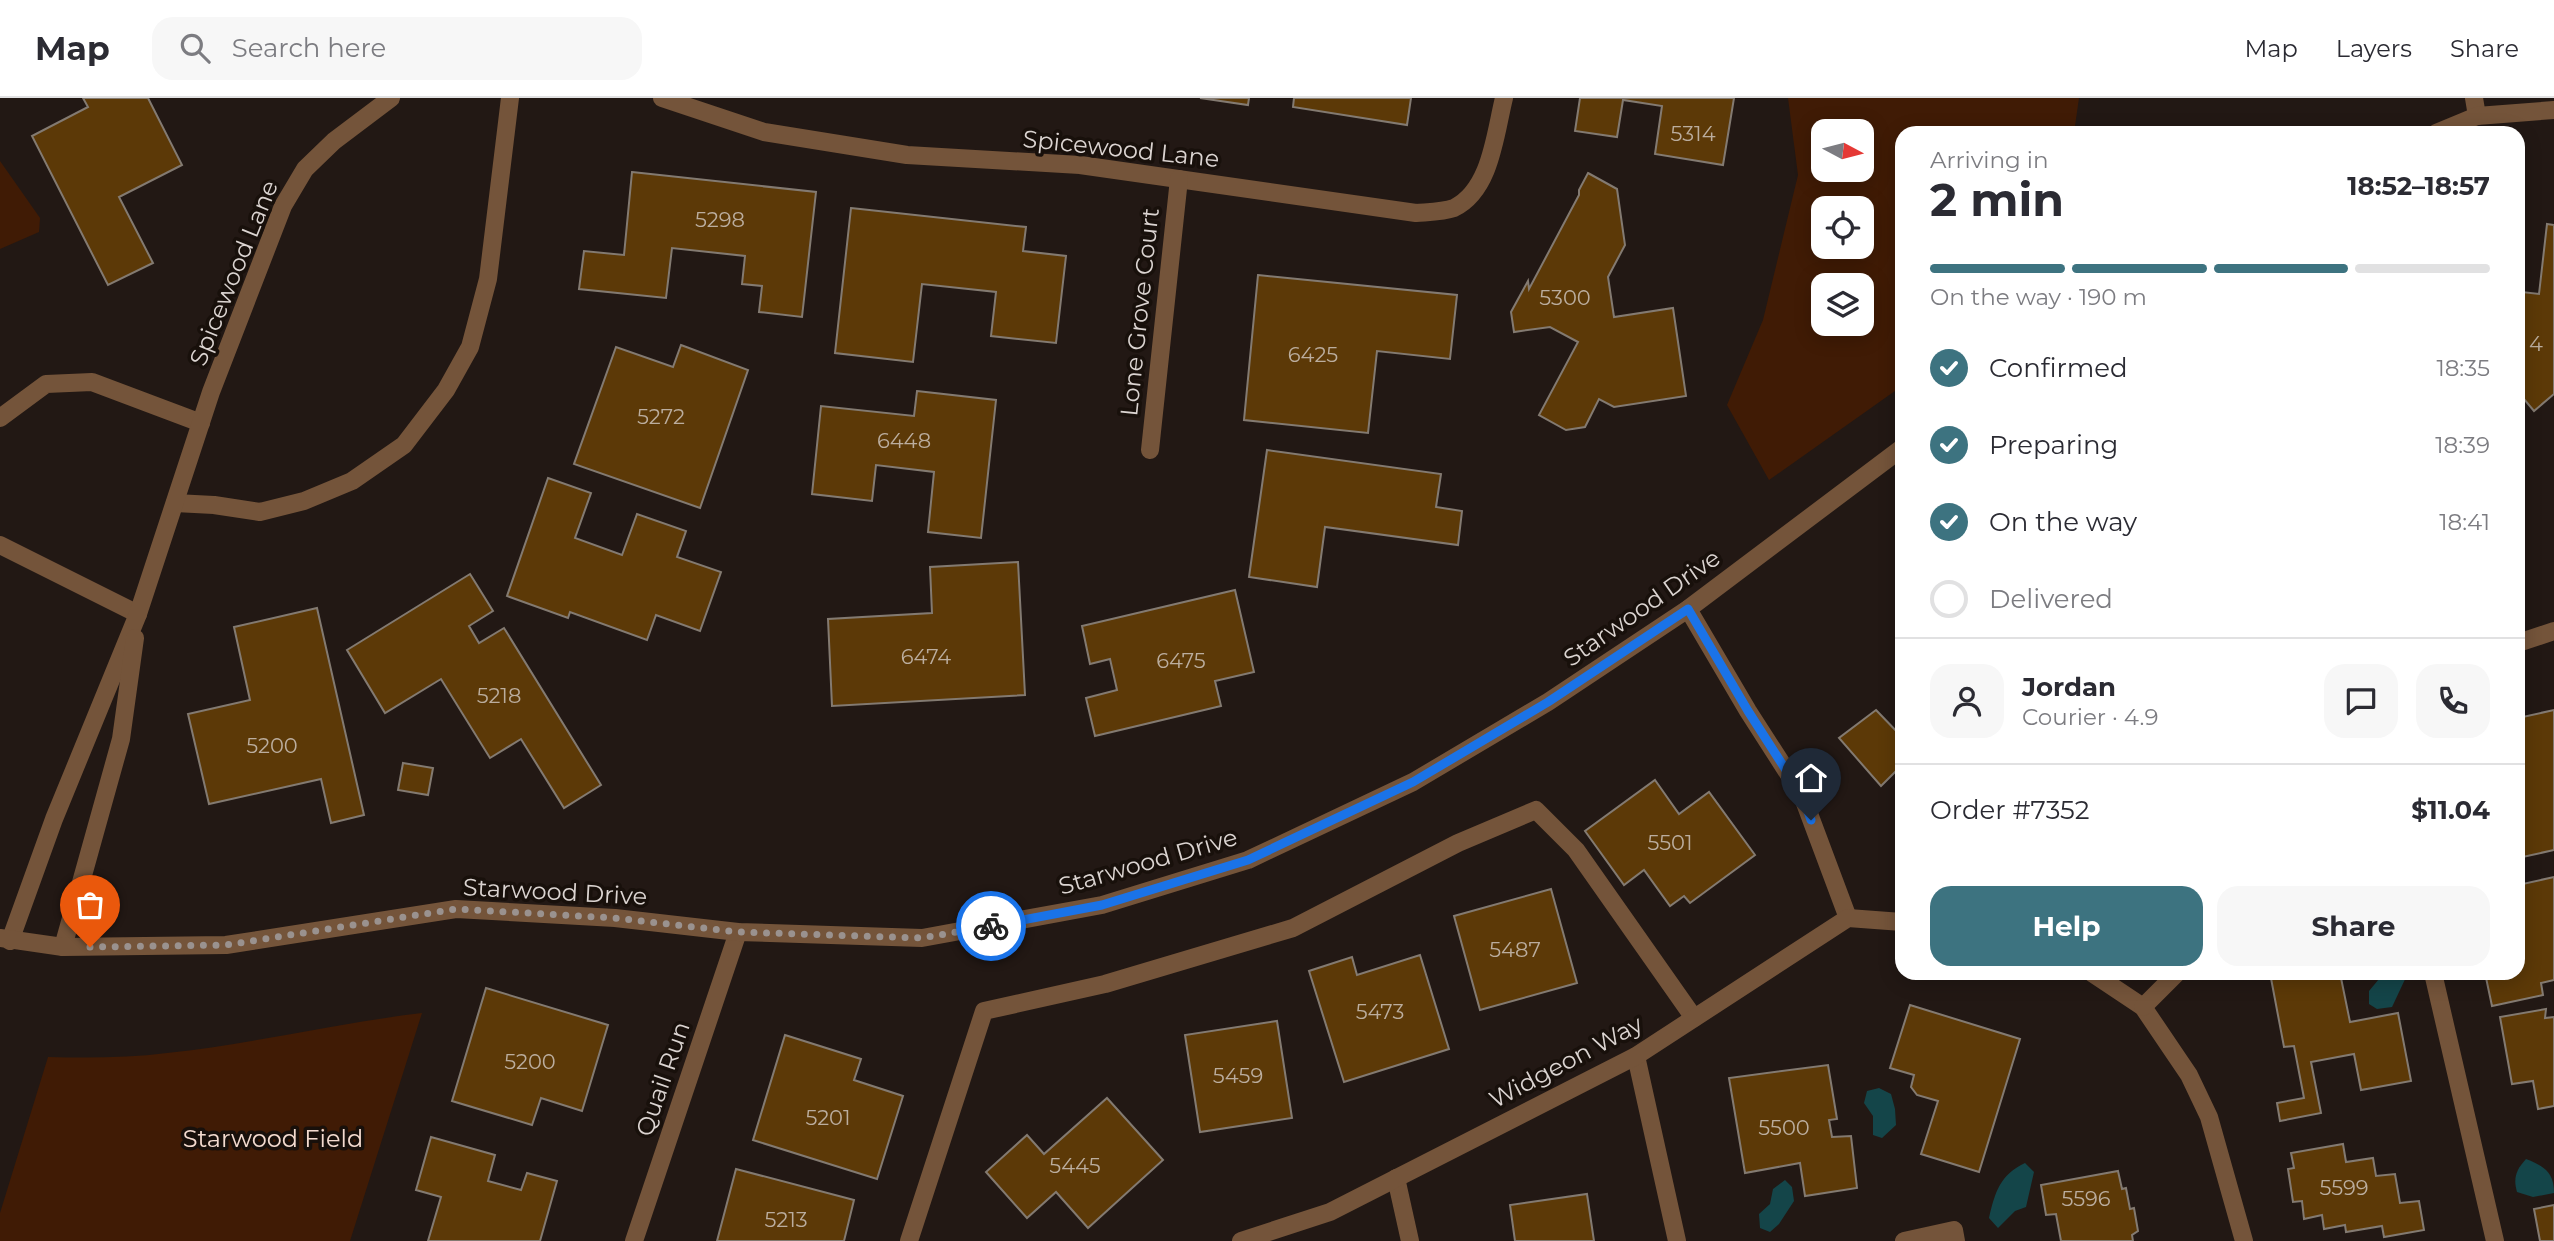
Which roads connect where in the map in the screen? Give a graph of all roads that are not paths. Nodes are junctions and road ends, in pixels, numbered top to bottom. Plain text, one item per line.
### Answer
1 (391, 98) edge
2 (510, 98) edge
3 (662, 98) edge
4 (1504, 98) edge
5 (2474, 98) edge
6 (2554, 110) edge
7 (2477, 116) junction
8 (2453, 126) edge
9 (1179, 179) junction
10 (0, 418) edge
11 (201, 423) junction
12 (1150, 450) dead end
13 (1895, 453) edge
14 (175, 503) junction
15 (0, 545) edge
16 (1688, 609) junction
17 (138, 614) junction
18 (2554, 631) edge
19 (2525, 641) edge
20 (1848, 918) junction
21 (1895, 921) edge
22 (738, 932) junction
23 (5, 940) edge
24 (63, 947) junction
25 (2102, 980) edge
26 (2170, 980) edge
27 (2435, 980) edge
28 (2143, 1007) junction
29 (1694, 1018) junction
30 (1636, 1056) junction
31 (1396, 1178) junction
32 (634, 1241) edge
33 (909, 1241) edge
34 (1241, 1241) edge
35 (1410, 1241) edge
36 (1677, 1241) edge
37 (1904, 1241) edge
38 (1956, 1241) edge
39 (2244, 1241) edge
40 (2495, 1241) edge

1 - 11 street, Spicewood Lane
2 - 14 street
3 - 9 street, Spicewood Lane
4 - 9 street, Spicewood Lane
5 - 7 street
6 - 7 street
7 - 8 street
9 - 12 street, Lone Grove Court
10 - 11 street
11 - 14 street, Spicewood Lane
13 - 16 street, Starwood Drive
14 - 17 street, Spicewood Lane
15 - 17 street
16 - 20 street
16 - 22 street, Starwood Drive
17 - 23 street, Spicewood Lane
17 - 24 street, Spicewood Lane
18 - 19 street
20 - 21 street
20 - 29 street, Widgeon Way
22 - 24 street, Starwood Drive
22 - 32 street, Quail Run
23 - 24 street, Starwood Drive
25 - 28 street
26 - 28 street
27 - 40 street
28 - 39 street
29 - 30 street, Widgeon Way
29 - 33 street
30 - 31 street, Widgeon Way
30 - 36 street
31 - 34 street, Widgeon Way
31 - 35 street
37 - 38 street

